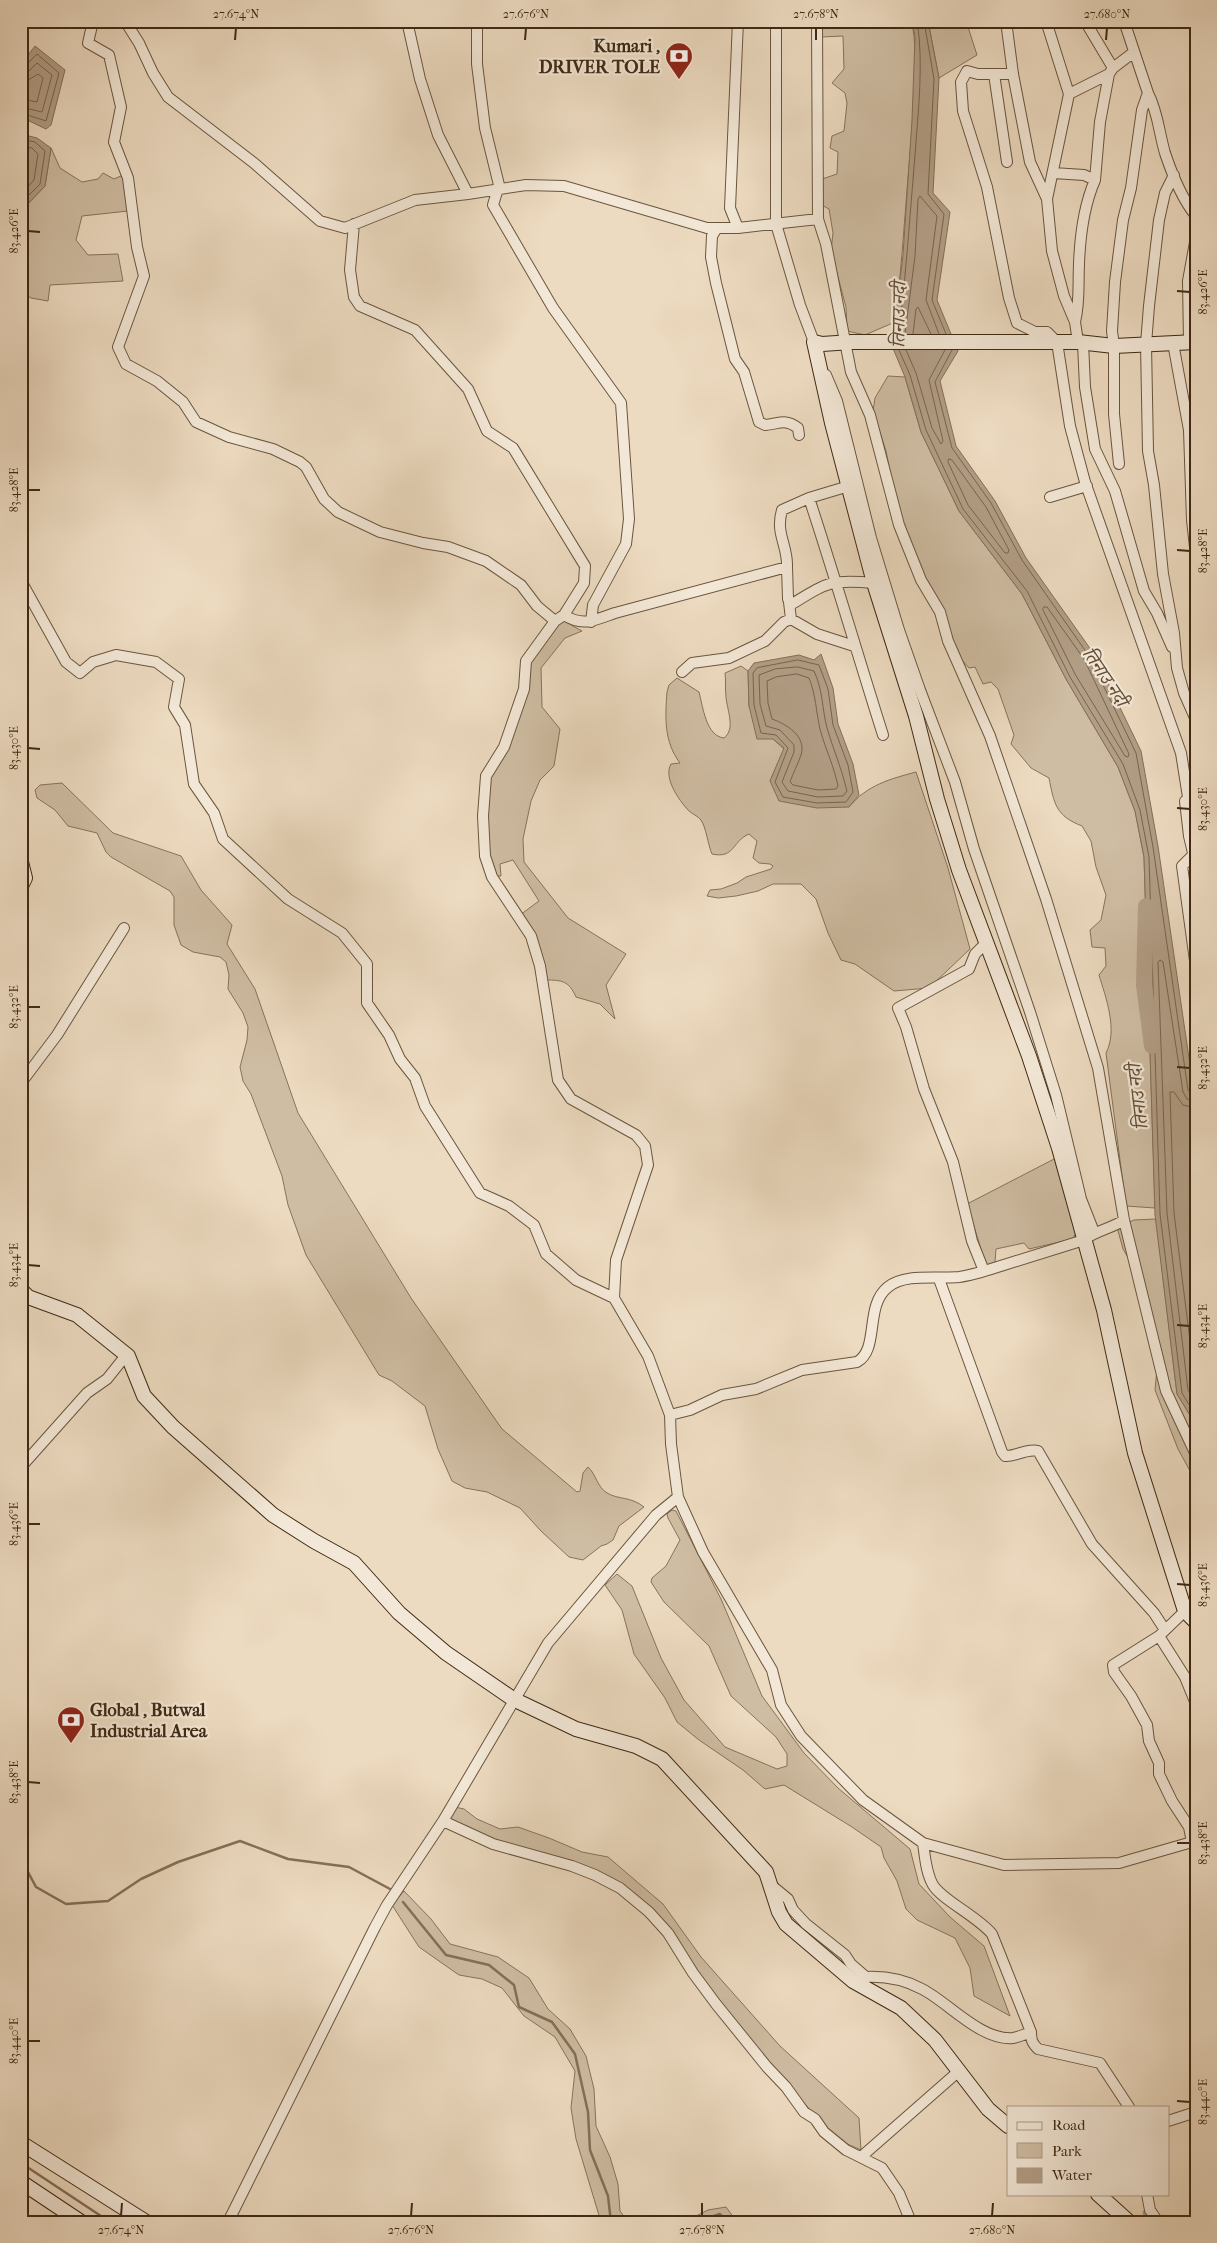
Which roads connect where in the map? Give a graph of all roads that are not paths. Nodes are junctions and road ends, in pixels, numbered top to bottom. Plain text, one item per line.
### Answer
1 (93, 21) edge
2 (125, 21) edge
3 (406, 21) edge
4 (477, 21) edge
5 (604, 21) edge
6 (634, 21) edge
7 (738, 21) edge
8 (776, 21) edge
9 (817, 21) edge
10 (1006, 21) edge
11 (1046, 21) edge
12 (1085, 21) edge
13 (1124, 21) edge
14 (1134, 52) junction
15 (1111, 71) junction
16 (994, 74) junction
17 (1013, 74) junction
18 (1148, 93) junction
19 (1069, 94) junction
20 (1007, 162) dead end
21 (1054, 174) junction
22 (1174, 175) junction
23 (1094, 180) junction
24 (497, 190) junction
25 (468, 194) junction
26 (1047, 199) junction
27 (1196, 216) edge
28 (818, 219) junction
29 (354, 224) junction
30 (776, 224) junction
31 (717, 228) junction
32 (738, 228) junction
33 (1196, 237) edge
34 (1075, 322) junction
35 (814, 342) junction
36 (848, 342) junction
37 (1057, 342) junction
38 (1192, 342) edge
39 (1080, 343) junction
40 (1173, 343) junction
41 (1146, 344) junction
42 (1114, 346) junction
43 (821, 373) junction
44 (799, 435) dead end
45 (1119, 464) dead end
46 (849, 486) junction
47 (1087, 486) junction
48 (809, 498) junction
49 (1050, 498) dead end
50 (1196, 556) edge
51 (788, 567) junction
52 (836, 580) junction
53 (21, 581) edge
54 (874, 583) junction
55 (789, 602) junction
56 (560, 618) junction
57 (791, 619) junction
58 (591, 622) junction
59 (854, 646) junction
60 (1176, 655) junction
61 (682, 672) dead end
62 (1196, 720) edge
63 (883, 735) dead end
64 (1192, 796) edge
65 (1194, 860) edge
66 (21, 862) edge
67 (21, 886) edge
68 (124, 928) dead end
69 (987, 942) junction
70 (1196, 968) edge
71 (21, 1083) edge
72 (1124, 1220) junction
73 (1089, 1236) junction
74 (984, 1271) junction
75 (939, 1279) junction
76 (21, 1290) edge
77 (614, 1298) junction
78 (128, 1356) junction
79 (670, 1415) junction
80 (1196, 1455) edge
81 (21, 1467) edge
82 (678, 1497) junction
83 (1185, 1611) junction
84 (1196, 1622) edge
85 (1162, 1633) junction
86 (513, 1699) junction
87 (1196, 1704) edge
88 (443, 1821) junction
89 (1192, 1825) edge
90 (923, 1843) junction
91 (1194, 1844) edge
92 (771, 1885) junction
93 (1031, 2032) junction
94 (959, 2071) junction
95 (1128, 2106) edge
96 (1196, 2112) edge
97 (1170, 2120) edge
98 (1007, 2125) edge
99 (21, 2143) edge
100 (861, 2157) junction
101 (21, 2182) edge
102 (1100, 2196) edge
103 (1147, 2196) edge
104 (80, 2222) edge
105 (146, 2222) edge
106 (228, 2222) edge
107 (911, 2222) edge
108 (1130, 2222) edge
109 (1158, 2222) edge

1 - 56 street
2 - 29 street
3 - 25 street
4 - 24 street
5 - 6 street
7 - 32 street
8 - 30 street
9 - 28 street
10 - 17 street
11 - 19 street
12 - 15 street
13 - 14 street
14 - 15 street
14 - 18 street
15 - 19 street
15 - 23 street
16 - 17 street
16 - 20 street
16 - 37 street
17 - 26 street
18 - 22 street
18 - 42 street
19 - 21 street
21 - 23 street
21 - 26 street
22 - 27 street
22 - 41 street
23 - 34 street
24 - 25 street
24 - 31 street
24 - 58 street
25 - 29 street
26 - 34 street
28 - 30 street
28 - 36 street
29 - 56 street
30 - 32 street
30 - 35 street
31 - 32 street
31 - 44 street
33 - 38 street
34 - 39 street
35 - 36 street
35 - 43 street
36 - 37 street
36 - 72 street
37 - 39 street
37 - 47 street
38 - 40 street
39 - 42 street
39 - 60 street
40 - 41 street
40 - 50 street
41 - 42 street
41 - 60 street
42 - 45 street
43 - 46 street
43 - 73 street
46 - 48 street
46 - 54 street
47 - 49 street
47 - 64 street
48 - 51 street
48 - 52 street
51 - 55 street
51 - 58 street
52 - 54 street
52 - 55 street
52 - 59 street
53 - 77 street
54 - 69 street
55 - 57 street
56 - 58 street
56 - 77 street
57 - 59 street
57 - 61 street
59 - 63 street
60 - 62 street
64 - 65 street
65 - 70 street
66 - 67 street
68 - 71 street
69 - 73 street
69 - 74 street
72 - 73 street
72 - 80 street
73 - 74 street
73 - 83 street
74 - 75 street
75 - 79 street
75 - 85 street
76 - 78 street
77 - 79 street
78 - 81 street
78 - 86 street
79 - 82 street
82 - 86 street
82 - 90 street
83 - 84 street
83 - 85 street
85 - 87 street
85 - 89 street
86 - 88 street
86 - 92 street
88 - 100 street
88 - 106 street
89 - 91 street
90 - 91 street
90 - 93 street
92 - 93 street
92 - 94 street
93 - 95 street
94 - 98 street
94 - 100 street
96 - 97 street
99 - 105 street
100 - 107 street
101 - 104 street
102 - 108 street
103 - 109 street

